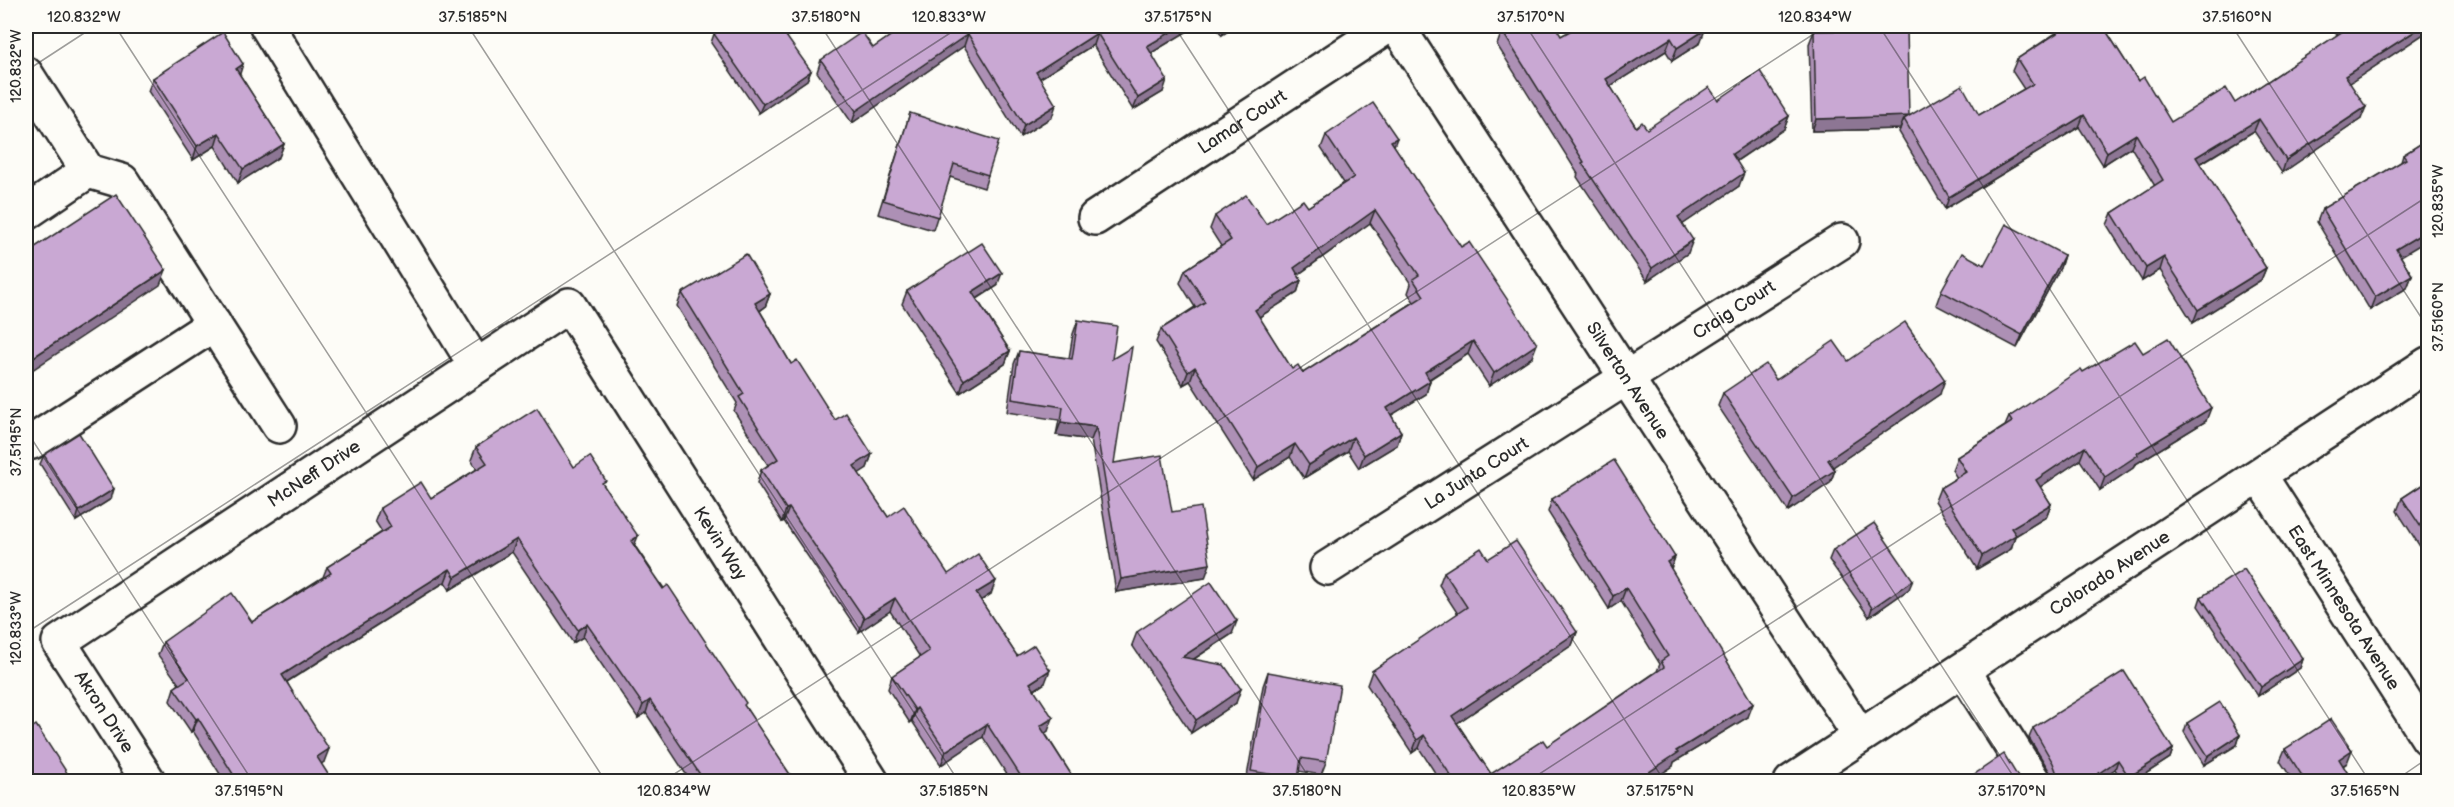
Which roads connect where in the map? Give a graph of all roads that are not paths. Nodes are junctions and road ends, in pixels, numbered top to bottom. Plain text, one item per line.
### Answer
1 (267, 26) edge
2 (1388, 26) edge
3 (1397, 26) edge
4 (26, 74) edge
5 (88, 171) junction
6 (26, 213) edge
7 (1095, 218) dead end
8 (1842, 242) dead end
9 (569, 305) joint
10 (214, 324) junction
11 (2428, 364) edge
12 (476, 366) junction
13 (1627, 378) junction
14 (279, 426) dead end
15 (32, 442) dead end
16 (2260, 476) junction
17 (1327, 568) dead end
18 (59, 642) joint
19 (1963, 670) junction
20 (1860, 736) junction
21 (2428, 738) edge
22 (149, 782) edge
23 (872, 782) edge
24 (1791, 782) edge
25 (2034, 782) edge

1 - 12 street
2 - 7 street, Lamar Court
3 - 13 street, Silverton Avenue
4 - 5 street
5 - 6 street
5 - 10 street
8 - 13 street, Craig Court
9 - 12 street, McNeff Drive
9 - 23 street, Kevin Way
10 - 14 street
10 - 15 street
11 - 16 street, Colorado Avenue
12 - 18 street, McNeff Drive
13 - 17 street, La Junta Court
13 - 20 street, Silverton Avenue
16 - 19 street, Colorado Avenue
16 - 21 street, East Minnesota Avenue
18 - 22 street, Akron Drive
19 - 20 street, Colorado Avenue
19 - 25 street
20 - 24 street, Colorado Avenue

